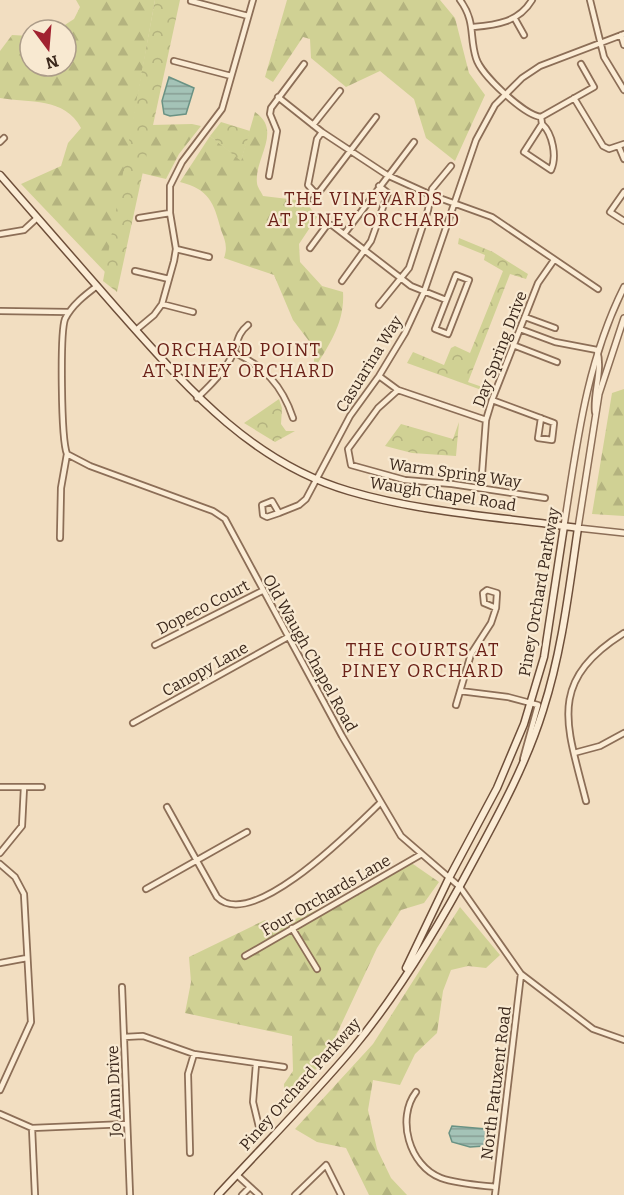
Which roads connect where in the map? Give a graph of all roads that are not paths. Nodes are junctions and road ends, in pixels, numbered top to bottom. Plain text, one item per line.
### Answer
1 (253, 0) edge
2 (460, 0) edge
3 (532, 0) edge
4 (590, 0) edge
5 (191, 1) edge
6 (248, 16) junction
7 (515, 18) junction
8 (473, 27) junction
9 (524, 35) dead end
10 (622, 35) edge
11 (598, 42) junction
12 (624, 45) edge
13 (174, 61) dead end
14 (304, 64) dead end
15 (581, 64) dead end
16 (231, 76) junction
17 (624, 90) edge
18 (340, 91) dead end
19 (505, 93) junction
20 (278, 97) junction
21 (574, 98) junction
22 (376, 117) dead end
23 (541, 117) junction
24 (542, 124) junction
25 (313, 125) junction
26 (322, 132) junction
27 (414, 142) dead end
28 (621, 146) edge
29 (349, 151) junction
30 (624, 159) edge
31 (451, 166) dead end
32 (0, 175) edge
33 (387, 175) junction
34 (269, 176) dead end
35 (379, 186) junction
36 (624, 192) edge
37 (317, 195) junction
38 (431, 195) junction
39 (313, 200) dead end
40 (455, 204) junction
41 (170, 213) junction
42 (38, 218) junction
43 (139, 218) dead end
44 (624, 221) edge
45 (0, 234) edge
46 (345, 234) junction
47 (310, 248) dead end
48 (176, 249) junction
49 (366, 249) junction
50 (209, 257) dead end
51 (554, 260) junction
52 (135, 271) dead end
53 (401, 277) junction
54 (169, 279) junction
55 (342, 281) dead end
56 (97, 286) junction
57 (624, 287) edge
58 (598, 289) dead end
59 (424, 292) junction
60 (446, 300) junction
61 (162, 304) junction
62 (379, 305) dead end
63 (0, 311) edge
64 (69, 312) junction
65 (193, 312) dead end
66 (525, 317) junction
67 (624, 318) edge
68 (248, 325) dead end
69 (555, 327) dead end
70 (520, 329) junction
71 (136, 330) junction
72 (513, 345) junction
73 (597, 350) junction
74 (233, 352) junction
75 (557, 362) dead end
76 (379, 376) junction
77 (398, 390) junction
78 (197, 398) junction
79 (492, 400) junction
80 (595, 413) junction
81 (292, 418) dead end
82 (541, 418) junction
83 (486, 420) junction
84 (67, 454) junction
85 (317, 480) junction
86 (481, 488) junction
87 (545, 498) dead end
88 (279, 513) dead end
89 (564, 526) junction
90 (578, 528) junction
91 (624, 533) edge
92 (60, 538) dead end
93 (262, 591) junction
94 (496, 608) dead end
95 (624, 633) edge
96 (288, 637) junction
97 (155, 645) dead end
98 (460, 692) junction
99 (531, 702) junction
100 (456, 705) dead end
101 (133, 723) dead end
102 (624, 733) edge
103 (574, 753) junction
104 (523, 765) junction
105 (42, 787) dead end
106 (0, 788) edge
107 (24, 788) junction
108 (586, 801) dead end
109 (380, 803) junction
110 (167, 807) dead end
111 (247, 832) dead end
112 (0, 853) edge
113 (420, 855) junction
114 (196, 860) junction
115 (0, 864) edge
116 (449, 878) junction
117 (460, 887) junction
118 (146, 889) dead end
119 (292, 928) junction
120 (245, 956) dead end
121 (27, 958) junction
122 (0, 963) edge
123 (317, 969) dead end
124 (521, 974) junction
125 (122, 987) dead end
126 (397, 987) junction
127 (124, 1037) junction
128 (624, 1040) edge
129 (194, 1054) junction
130 (256, 1064) junction
131 (284, 1067) dead end
132 (0, 1090) edge
133 (416, 1092) dead end
134 (0, 1114) edge
135 (127, 1124) junction
136 (259, 1126) dead end
137 (32, 1128) junction
138 (190, 1152) dead end
139 (237, 1175) junction
140 (496, 1186) junction
141 (250, 1187) junction
142 (34, 1195) edge
143 (130, 1195) edge
144 (218, 1195) edge
145 (242, 1195) edge
146 (259, 1195) edge
147 (295, 1195) edge
148 (341, 1195) edge
149 (495, 1195) edge

1 - 6 street
2 - 8 street
3 - 7 street
4 - 11 street
5 - 6 street
6 - 16 street
7 - 8 street
7 - 9 street
8 - 19 street
10 - 11 street, Casuarina Way
10 - 12 street
11 - 17 street
11 - 19 street, Casuarina Way
13 - 16 street
14 - 20 street
15 - 21 street
16 - 41 street
18 - 25 street
19 - 23 street
19 - 40 street, Casuarina Way
20 - 25 street
20 - 34 street
21 - 23 street
21 - 28 street
22 - 29 street
23 - 24 street
24 - 24 street
25 - 26 street
26 - 29 street
26 - 37 street
27 - 33 street
28 - 30 street
29 - 33 street
29 - 37 street
31 - 38 street
32 - 42 main road, Waugh Chapel Road
33 - 35 street
33 - 38 street
35 - 46 street
35 - 49 street
36 - 44 street
37 - 39 street
38 - 40 street
38 - 53 street
40 - 51 street
40 - 59 street, Casuarina Way
41 - 43 street
41 - 48 street
42 - 45 street
42 - 56 main road, Waugh Chapel Road
46 - 47 street
46 - 49 street
48 - 50 street
48 - 54 street
49 - 53 street
49 - 55 street
51 - 58 street
51 - 66 street, Day Spring Drive
52 - 54 street
53 - 59 street
53 - 62 street
54 - 61 street
56 - 64 street
56 - 71 main road, Waugh Chapel Road
57 - 73 street, Piney Orchard Parkway
59 - 60 street
59 - 76 street, Casuarina Way
60 - 60 street
61 - 65 street
61 - 71 street
63 - 64 street
64 - 84 street
66 - 69 street
66 - 70 street, Day Spring Drive
67 - 80 street, Piney Orchard Parkway
68 - 74 street
70 - 72 street, Day Spring Drive
70 - 73 street
71 - 78 main road, Waugh Chapel Road
72 - 75 street
72 - 79 street, Day Spring Drive
73 - 80 street
73 - 89 street, Piney Orchard Parkway
74 - 78 street
74 - 81 street
76 - 77 street
76 - 85 street, Casuarina Way
77 - 83 street
77 - 86 street, Warm Spring Way
78 - 85 main road, Waugh Chapel Road
79 - 82 street
79 - 83 street, Day Spring Drive
80 - 90 street, Piney Orchard Parkway
82 - 82 street
83 - 86 street, Day Spring Drive
84 - 92 street
84 - 93 street, Old Waugh Chapel Road
85 - 88 street, Casuarina Way
85 - 89 main road, Waugh Chapel Road
86 - 87 street, Warm Spring Way
89 - 90 main road, Waugh Chapel Road
89 - 99 main road, Piney Orchard Parkway
90 - 91 street
90 - 104 main road, Piney Orchard Parkway
93 - 96 street, Old Waugh Chapel Road
93 - 97 street, Dopeco Court
94 - 98 street
95 - 103 street
96 - 101 street, Canopy Lane
96 - 109 street, Old Waugh Chapel Road
98 - 99 street
98 - 100 street
99 - 104 street
99 - 116 main road, Piney Orchard Parkway
102 - 103 street
103 - 108 street
104 - 117 main road, Piney Orchard Parkway
105 - 107 street
106 - 107 street
107 - 112 street
109 - 113 street, Old Waugh Chapel Road
109 - 114 street
110 - 114 street
111 - 114 street
113 - 116 street, Old Waugh Chapel Road
113 - 119 street, Four Orchards Lane
114 - 118 street
115 - 121 street
116 - 117 street, Old Waugh Chapel Road
116 - 126 main road, Piney Orchard Parkway
117 - 124 street, Old Waugh Chapel Road
117 - 126 main road, Piney Orchard Parkway
119 - 120 street, Four Orchards Lane
119 - 123 street
121 - 122 street
121 - 132 street
124 - 128 street, Old Waugh Chapel Road
124 - 140 street, North Patuxent Road
125 - 127 street, Jo Ann Drive
126 - 139 main road, Piney Orchard Parkway
127 - 129 street
127 - 135 street, Jo Ann Drive
129 - 130 street
129 - 138 street
130 - 131 street
130 - 136 street
133 - 140 street
134 - 137 street
135 - 137 street
135 - 143 street, Jo Ann Drive
137 - 142 street
139 - 141 street
139 - 144 main road, Piney Orchard Parkway
140 - 149 street, North Patuxent Road
141 - 145 street
141 - 146 street
147 - 148 street

